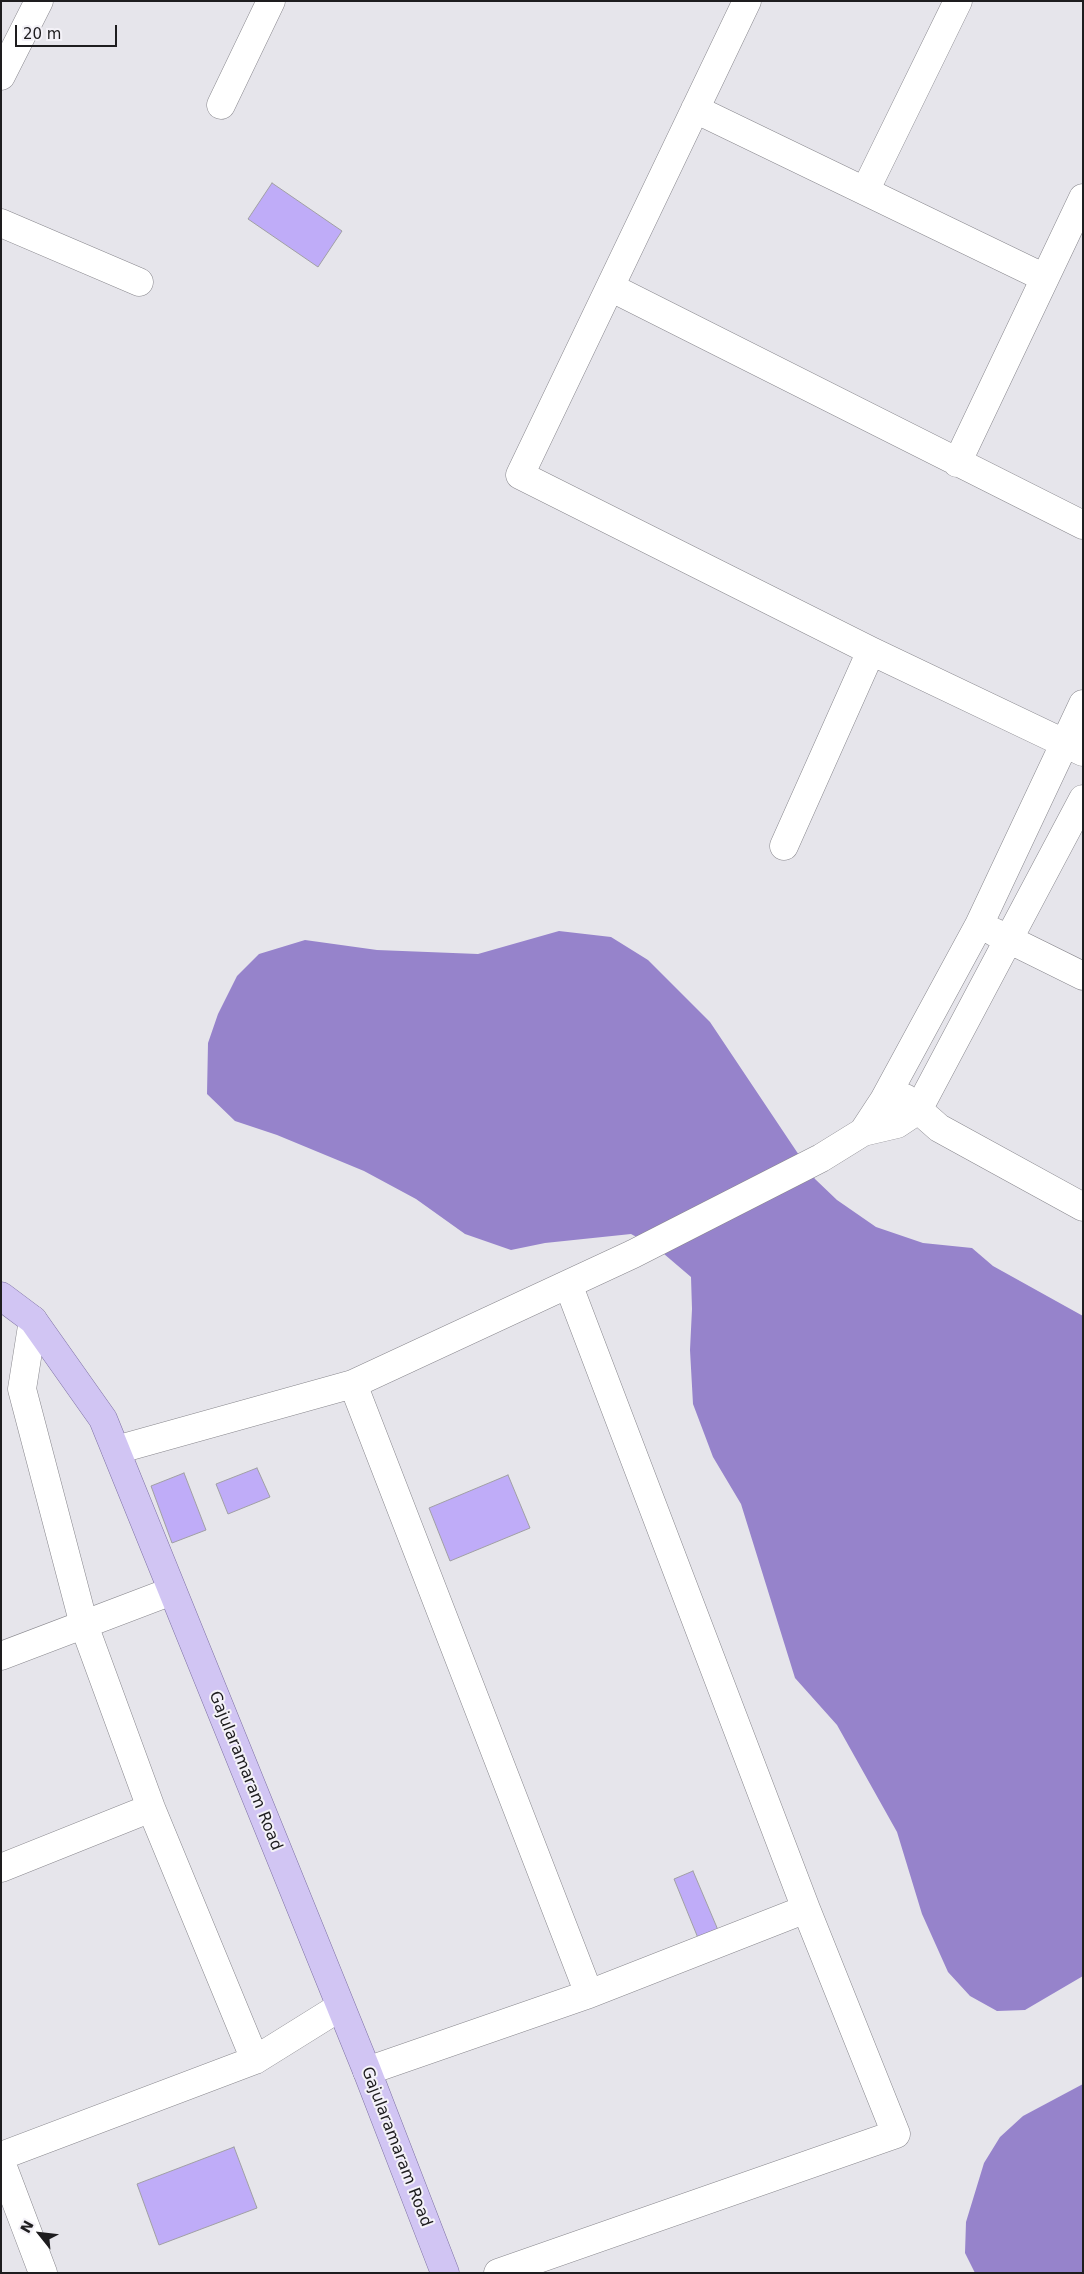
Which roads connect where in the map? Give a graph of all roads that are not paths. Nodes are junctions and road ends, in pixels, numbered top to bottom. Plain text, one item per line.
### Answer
1 (39, 1) edge
2 (272, 1) edge
3 (747, 1) edge
4 (958, 1) edge
5 (1, 76) edge
6 (221, 106) dead end
7 (695, 109) junction
8 (865, 192) junction
9 (1083, 198) edge
10 (1, 223) edge
11 (1045, 278) junction
12 (138, 282) dead end
13 (610, 287) junction
14 (957, 463) junction
15 (1083, 525) edge
16 (871, 651) junction
17 (1083, 704) edge
18 (1073, 748) edge
19 (1083, 799) edge
20 (784, 846) dead end
21 (979, 925) junction
22 (1009, 940) junction
23 (1083, 976) edge
24 (891, 1086) junction
25 (918, 1110) junction
26 (863, 1132) junction
27 (1083, 1207) edge
28 (568, 1284) junction
29 (1, 1296) edge
30 (33, 1320) junction
31 (353, 1384) junction
32 (11, 1393) edge
33 (116, 1450) junction
34 (172, 1592) junction
35 (84, 1625) junction
36 (1, 1656) edge
37 (152, 1808) junction
38 (1, 1868) edge
39 (806, 1909) junction
40 (589, 1994) junction
41 (340, 2007) junction
42 (254, 2060) junction
43 (366, 2071) junction
44 (1, 2156) edge
45 (1, 2162) edge
46 (43, 2273) edge
47 (445, 2273) edge
48 (498, 2273) edge

1 - 5 street
2 - 6 street
3 - 7 street
4 - 8 street
7 - 8 street
7 - 13 street
8 - 11 street
9 - 11 street
10 - 12 street
11 - 14 street
13 - 14 street
13 - 16 street
14 - 15 street
16 - 18 street
16 - 20 street
17 - 18 street
18 - 21 street
19 - 22 street
21 - 22 street
21 - 24 street
22 - 23 street
22 - 25 street
24 - 25 street
24 - 26 street
25 - 26 street
25 - 27 street
26 - 28 street
28 - 31 street
28 - 39 street
29 - 30 main road, Gajularamaram Road
30 - 32 street
30 - 33 main road, Gajularamaram Road
31 - 33 street
31 - 40 street
32 - 35 street
33 - 34 main road, Gajularamaram Road
34 - 35 street
34 - 41 main road, Gajularamaram Road
35 - 36 street
35 - 37 street
37 - 38 street
37 - 42 street
39 - 40 street
39 - 48 street
40 - 43 street
41 - 42 street
41 - 43 main road, Gajularamaram Road
42 - 44 street
43 - 47 main road, Gajularamaram Road
45 - 46 street

